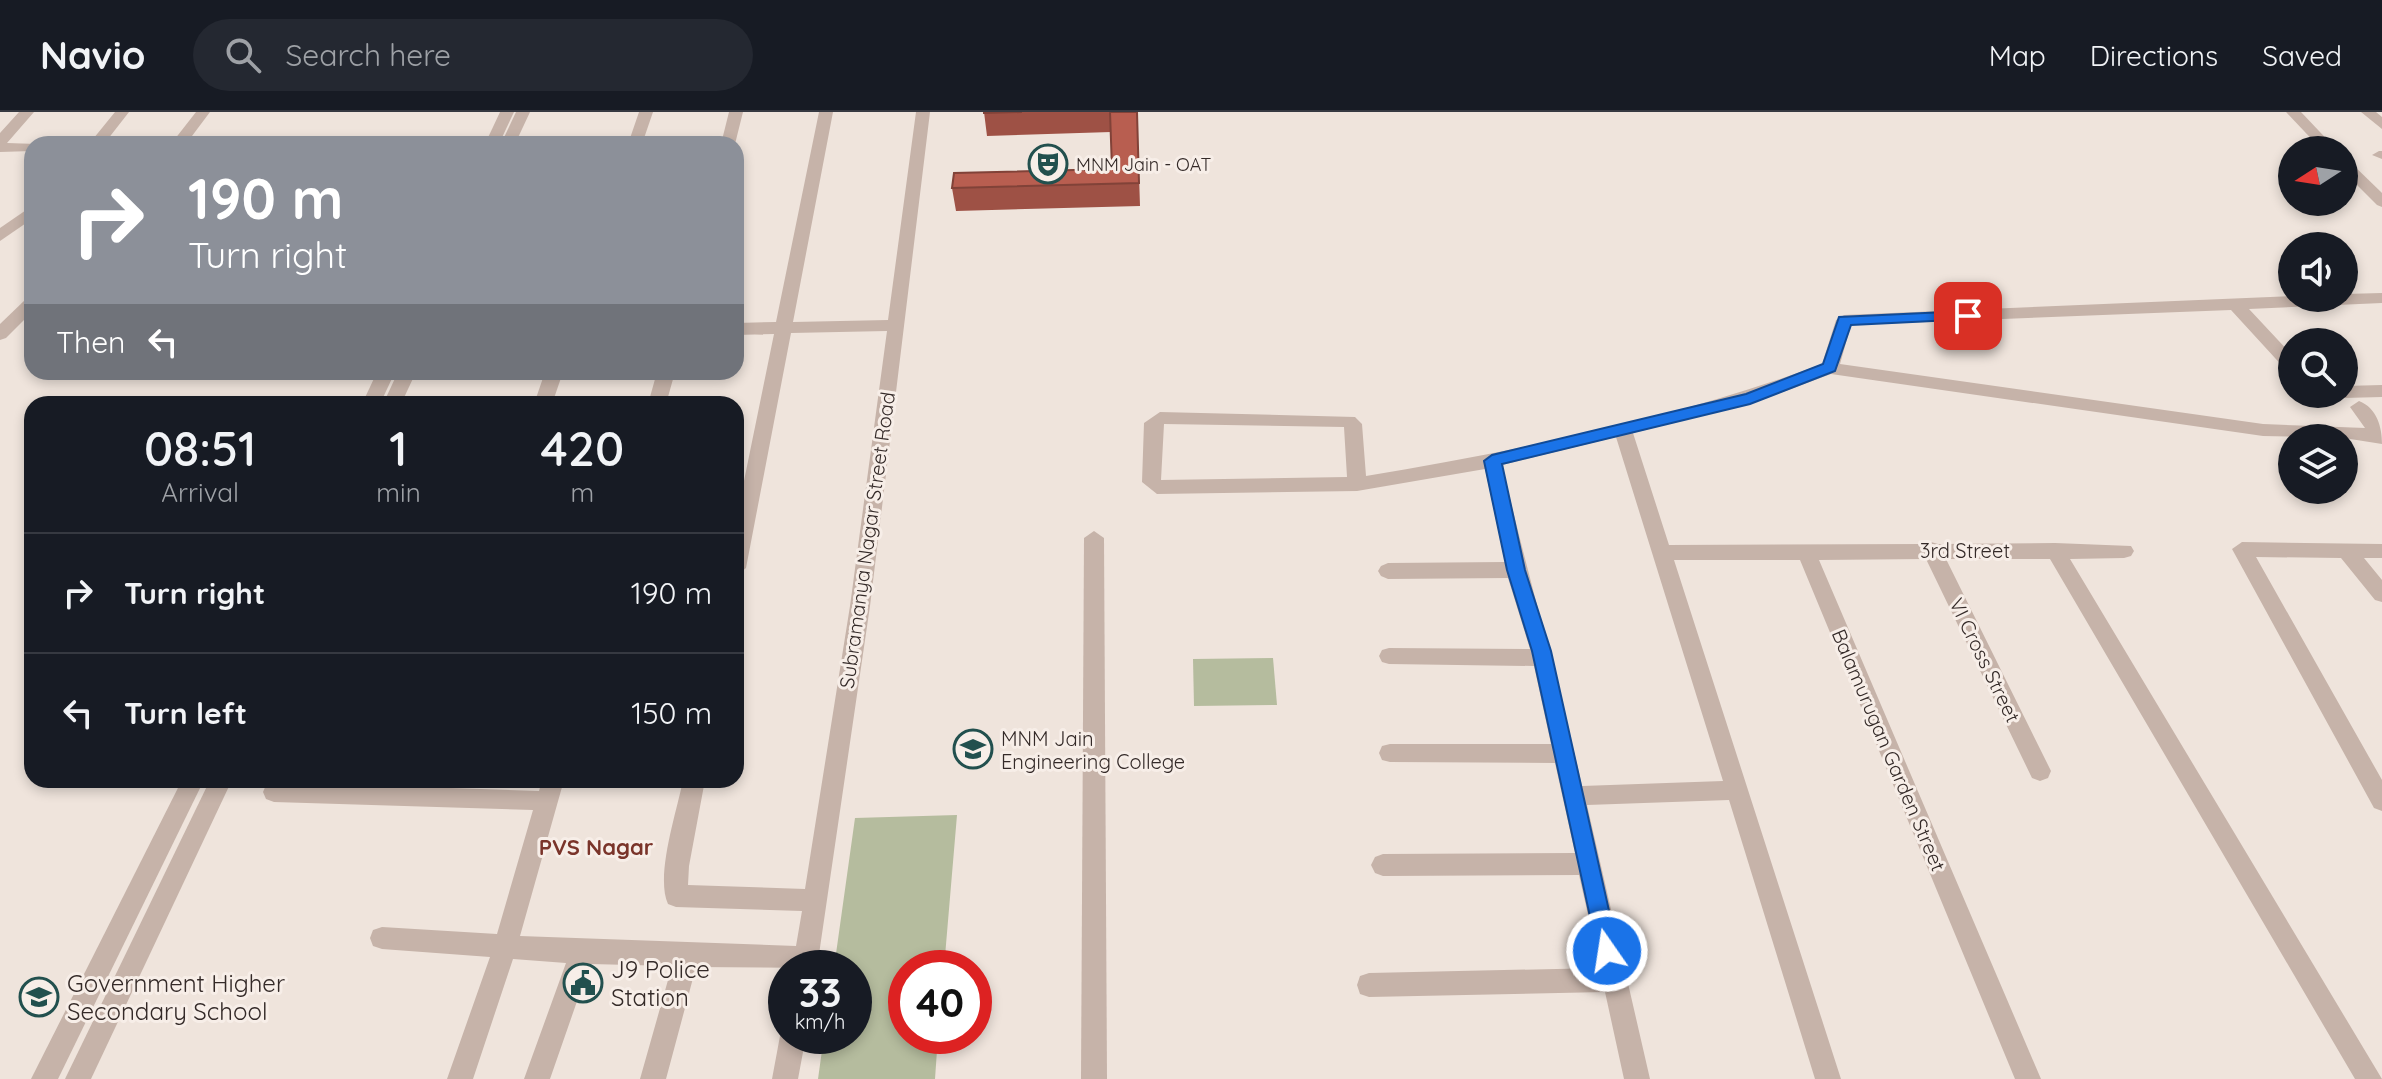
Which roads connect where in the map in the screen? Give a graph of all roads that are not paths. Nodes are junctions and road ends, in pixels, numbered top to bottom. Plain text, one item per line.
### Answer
1 (27, 112) edge
2 (122, 112) edge
3 (203, 112) edge
4 (507, 112) edge
5 (523, 112) edge
6 (646, 112) edge
7 (736, 112) edge
8 (826, 112) edge
9 (923, 112) edge
10 (2293, 112) edge
11 (2368, 112) edge
12 (2382, 125) edge
13 (102, 136) edge
14 (184, 136) edge
15 (496, 136) edge
16 (512, 136) edge
17 (638, 136) edge
18 (730, 136) edge
19 (2316, 136) edge
20 (0, 145) edge
21 (24, 146) edge
22 (2358, 178) edge
23 (2382, 202) edge
24 (24, 217) edge
25 (0, 236) edge
26 (2382, 298) edge
27 (2237, 306) junction
28 (24, 311) edge
29 (895, 325) junction
30 (783, 328) junction
31 (744, 329) edge
32 (0, 334) edge
33 (2278, 351) edge
34 (1830, 368) junction
35 (2382, 391) edge
36 (2358, 392) edge
37 (2359, 407) dead end
38 (1623, 429) junction
39 (2381, 436) edge
40 (1492, 461) junction
41 (1357, 484) junction
42 (744, 527) edge
43 (1094, 538) dead end
44 (1931, 549) junction
45 (2055, 550) junction
46 (2124, 551) dead end
47 (2382, 551) edge
48 (1806, 552) junction
49 (1662, 553) junction
50 (2348, 553) junction
51 (1516, 570) junction
52 (1388, 571) dead end
53 (2382, 594) edge
54 (1389, 656) dead end
55 (1543, 658) junction
56 (1390, 753) dead end
57 (1564, 754) junction
58 (2040, 771) dead end
59 (189, 788) edge
60 (217, 788) edge
61 (692, 788) edge
62 (1737, 790) junction
63 (550, 791) edge
64 (274, 792) dead end
65 (1573, 796) junction
66 (2382, 801) edge
67 (1587, 864) junction
68 (1383, 865) dead end
69 (814, 900) junction
70 (382, 938) dead end
71 (505, 948) junction
72 (808, 950) edge
73 (582, 952) junction
74 (688, 953) junction
75 (768, 960) edge
76 (1613, 980) junction
77 (1369, 985) dead end
78 (790, 1054) edge
79 (44, 1079) edge
80 (78, 1079) edge
81 (460, 1079) edge
82 (537, 1079) edge
83 (653, 1079) edge
84 (785, 1079) edge
85 (1094, 1079) edge
86 (1637, 1079) edge
87 (1828, 1079) edge
88 (2028, 1079) edge
89 (2369, 1079) edge

1 - 20 street
2 - 13 street
3 - 14 street
4 - 15 street
5 - 16 street
6 - 17 street
7 - 18 street
8 - 30 street
9 - 29 street, Subramanya Nagar Street Road
10 - 19 street
11 - 12 street
20 - 21 street
22 - 23 street
24 - 25 street
26 - 27 street
27 - 33 street
27 - 34 street
28 - 32 street
29 - 30 street
29 - 69 street, Subramanya Nagar Street Road
30 - 31 street
30 - 42 street
34 - 38 street
34 - 39 street
35 - 36 street
37 - 39 street
38 - 40 street
38 - 49 street
40 - 41 street
40 - 51 street
41 - 41 street
43 - 85 street
44 - 45 street, 3rd Street
44 - 48 street, 3rd Street
44 - 58 street, VI Cross Street
45 - 46 street, 3rd Street
45 - 89 street
47 - 50 street
48 - 49 street
48 - 88 street, Balamurugan Garden Street
49 - 62 street
50 - 53 street
50 - 66 street
51 - 52 street
51 - 55 street
54 - 55 street
55 - 57 street
56 - 57 street
57 - 65 street
59 - 79 street
60 - 80 street
61 - 69 street
62 - 65 street
62 - 87 street
63 - 64 street
63 - 71 street
65 - 67 street
67 - 68 street
67 - 76 street
69 - 72 street, Subramanya Nagar Street Road
70 - 71 street
71 - 73 street
71 - 81 street
73 - 74 street
73 - 82 street
74 - 75 street
74 - 83 street
76 - 77 street
76 - 86 street
78 - 84 street

